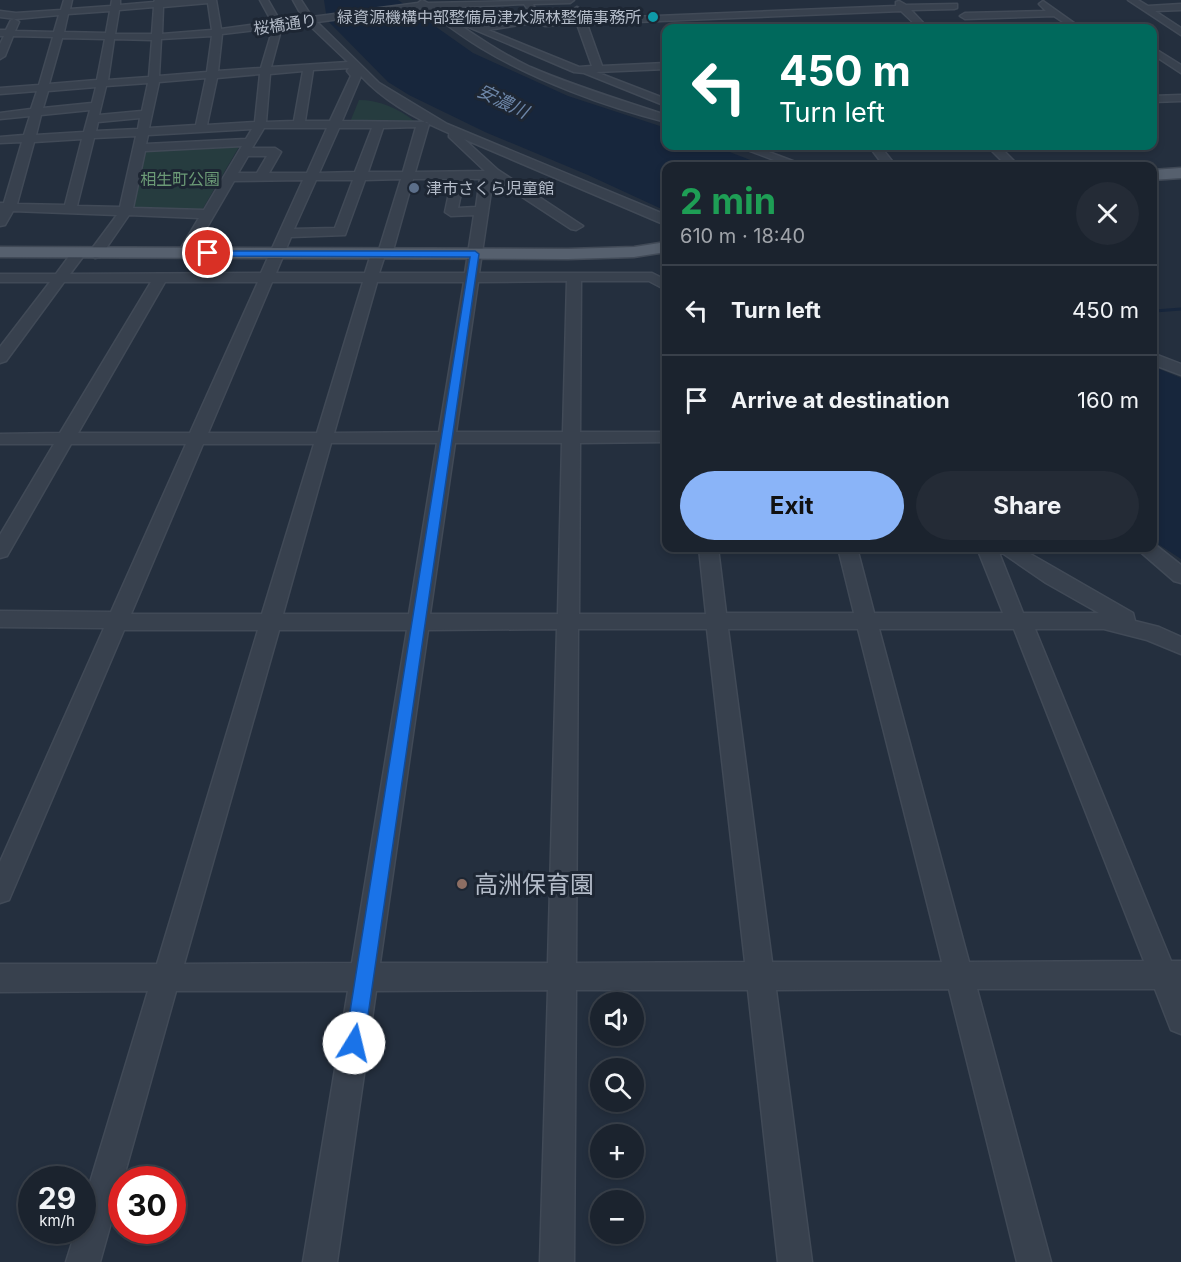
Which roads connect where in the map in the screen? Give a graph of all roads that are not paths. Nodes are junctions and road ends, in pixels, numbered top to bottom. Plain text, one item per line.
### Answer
1 (68, 0) edge
2 (212, 0) edge
3 (264, 0) edge
4 (297, 0) edge
5 (572, 0) edge
6 (765, 0) edge
7 (856, 0) edge
8 (895, 0) edge
9 (1038, 0) edge
10 (1132, 0) edge
11 (521, 1) edge
12 (159, 2) edge
13 (426, 3) edge
14 (950, 3) edge
15 (10, 4) dead end
16 (116, 4) edge
17 (0, 7) edge
18 (1005, 7) dead end
19 (1181, 7) edge
20 (904, 8) junction
21 (1145, 9) junction
22 (865, 10) junction
23 (64, 12) junction
24 (677, 13) junction
25 (810, 13) junction
26 (1055, 13) junction
27 (0, 14) edge
28 (1014, 14) junction
29 (16, 16) junction
30 (719, 16) junction
31 (965, 16) junction
32 (778, 18) junction
33 (540, 19) junction
34 (305, 21) junction
35 (1023, 21) dead end
36 (582, 22) junction
37 (876, 22) dead end
38 (452, 24) junction
39 (683, 24) edge
40 (724, 24) edge
41 (820, 24) edge
42 (920, 24) edge
43 (974, 24) edge
44 (1071, 24) edge
45 (278, 25) junction
46 (479, 29) junction
47 (1181, 32) edge
48 (5, 33) edge
49 (217, 33) junction
50 (58, 34) junction
51 (110, 36) junction
52 (157, 37) junction
53 (537, 40) dead end
54 (518, 44) junction
55 (1157, 53) edge
56 (0, 56) edge
57 (356, 64) junction
58 (662, 66) edge
59 (308, 69) junction
60 (580, 69) junction
61 (1181, 70) edge
62 (265, 71) junction
63 (603, 71) junction
64 (212, 75) junction
65 (154, 79) junction
66 (102, 83) junction
67 (588, 85) dead end
68 (43, 88) junction
69 (576, 89) junction
70 (0, 91) edge
71 (384, 92) junction
72 (1181, 98) edge
73 (1157, 99) edge
74 (662, 101) edge
75 (96, 106) junction
76 (36, 112) junction
77 (147, 114) junction
78 (0, 116) edge
79 (662, 118) edge
80 (93, 119) junction
81 (260, 124) junction
82 (298, 124) junction
83 (334, 124) junction
84 (379, 124) junction
85 (423, 124) junction
86 (443, 126) junction
87 (201, 128) junction
88 (143, 131) junction
89 (89, 134) junction
90 (28, 137) junction
91 (0, 140) edge
92 (246, 147) junction
93 (140, 148) junction
94 (754, 150) edge
95 (877, 150) edge
96 (997, 150) edge
97 (477, 158) junction
98 (789, 162) edge
99 (887, 162) edge
100 (1009, 162) edge
101 (458, 165) junction
102 (1181, 173) edge
103 (490, 174) junction
104 (1157, 175) edge
105 (311, 176) junction
106 (360, 176) junction
107 (407, 176) junction
108 (229, 177) junction
109 (261, 177) junction
110 (5, 208) edge
111 (70, 210) junction
112 (126, 211) junction
113 (481, 212) junction
114 (207, 214) junction
115 (662, 218) edge
116 (0, 222) edge
117 (576, 226) dead end
118 (286, 233) junction
119 (662, 247) edge
120 (0, 252) edge
121 (185, 253) junction
122 (277, 253) junction
123 (87, 254) junction
124 (381, 254) junction
125 (475, 254) junction
126 (0, 278) edge
127 (58, 278) junction
128 (160, 278) junction
129 (267, 278) junction
130 (371, 278) junction
131 (472, 278) junction
132 (574, 278) junction
133 (662, 283) edge
134 (0, 358) edge
135 (1157, 360) edge
136 (1176, 368) edge
137 (571, 437) junction
138 (662, 437) edge
139 (67, 438) junction
140 (324, 438) junction
141 (448, 438) junction
142 (0, 439) edge
143 (197, 439) junction
144 (0, 551) edge
145 (708, 552) edge
146 (848, 552) edge
147 (989, 552) edge
148 (1012, 552) edge
149 (1151, 552) edge
150 (1181, 576) edge
151 (0, 620) edge
152 (118, 621) junction
153 (271, 621) junction
154 (419, 621) junction
155 (568, 621) junction
156 (717, 621) junction
157 (866, 621) junction
158 (1019, 621) junction
159 (1152, 633) junction
160 (1180, 647) edge
161 (0, 891) edge
162 (1172, 975) edge
163 (563, 976) junction
164 (760, 976) junction
165 (958, 976) junction
166 (167, 977) junction
167 (364, 977) junction
168 (0, 978) edge
169 (1181, 1020) edge
170 (83, 1262) edge
171 (320, 1262) edge
172 (557, 1262) edge
173 (795, 1262) edge
174 (1034, 1262) edge

1 - 23 street
2 - 12 street
2 - 49 street
3 - 45 street
4 - 34 street
5 - 11 street, 桜橋通り
5 - 36 street
6 - 32 street
7 - 22 street
8 - 20 street
9 - 26 street
10 - 21 street
11 - 13 street, 桜橋通り
11 - 33 street
12 - 16 street
12 - 52 street
13 - 34 street, 桜橋通り
13 - 38 street
14 - 20 street
14 - 31 street
15 - 17 street
16 - 23 street
16 - 51 street
18 - 28 street
19 - 21 street
20 - 22 street
20 - 42 street
21 - 47 street
22 - 25 street
22 - 37 street
23 - 29 street
23 - 50 street
24 - 30 street
24 - 36 street
24 - 39 street
25 - 32 street
25 - 41 street
26 - 28 street
26 - 44 street
27 - 29 street
28 - 31 street
28 - 35 street
29 - 48 street
30 - 32 street
30 - 40 street
31 - 43 street
33 - 36 street
33 - 46 street
34 - 45 street, 桜橋通り
34 - 57 street
34 - 62 street
36 - 63 street
38 - 46 street
38 - 69 street
45 - 49 street, 桜橋通り
45 - 62 street
46 - 54 street
48 - 50 street, 桜橋通り
48 - 56 street
49 - 52 street, 桜橋通り
49 - 64 street
50 - 51 street, 桜橋通り
50 - 68 street
51 - 52 street, 桜橋通り
51 - 66 street
52 - 65 street
53 - 54 street
54 - 60 street
55 - 61 street
57 - 59 street
57 - 71 street
57 - 83 street
58 - 63 street
59 - 62 street
59 - 82 street
60 - 63 street
60 - 74 street
62 - 64 street
62 - 81 street
64 - 65 street
64 - 87 street
65 - 66 street
65 - 77 street
66 - 68 street
66 - 75 street
67 - 69 street
68 - 70 street
68 - 76 street
69 - 79 street
71 - 85 street
71 - 86 street
72 - 73 street
75 - 76 street
75 - 80 street
76 - 78 street
76 - 90 street
77 - 80 street
77 - 88 street
80 - 89 street
81 - 82 street
81 - 87 street
81 - 92 street
82 - 83 street
83 - 84 street
83 - 105 street
84 - 85 street
84 - 106 street
85 - 101 street
85 - 107 street
86 - 97 street
86 - 115 street
87 - 88 street
88 - 89 street
88 - 93 street
89 - 90 street
89 - 111 street
90 - 91 street
90 - 110 street
92 - 93 street
92 - 108 street
92 - 109 street
93 - 112 street
94 - 98 street
95 - 99 street
96 - 100 street
97 - 101 street
97 - 103 street
101 - 103 street
101 - 107 street
101 - 113 street
102 - 104 main road
103 - 113 street
103 - 117 street
105 - 106 street
105 - 109 street
105 - 118 street
106 - 107 street
106 - 118 street
107 - 124 street
108 - 109 street
108 - 114 street
110 - 111 street
110 - 116 street
111 - 112 street
112 - 114 street
112 - 123 street
113 - 125 street
114 - 121 street
118 - 122 street
119 - 125 main road
120 - 123 main road
121 - 122 main road
121 - 123 main road
122 - 124 main road
122 - 129 street
123 - 127 street
124 - 125 main road
124 - 130 street
125 - 131 street
126 - 127 street
127 - 128 street
127 - 134 street
128 - 129 street
128 - 139 street
129 - 130 street
129 - 143 street
130 - 131 street
130 - 140 street
131 - 132 street
131 - 141 street
132 - 133 street
132 - 137 street
135 - 136 street
137 - 138 street
137 - 141 street
137 - 155 street
139 - 142 street
139 - 143 street
139 - 144 street
140 - 141 street
140 - 143 street
140 - 153 street
141 - 154 street
143 - 152 street
145 - 156 street
146 - 157 street
147 - 158 street
148 - 159 street
149 - 150 street
151 - 152 street
152 - 153 street
152 - 161 street
153 - 154 street
153 - 166 street
154 - 155 street
154 - 167 street
155 - 156 street
155 - 163 street
156 - 157 street
156 - 164 street
157 - 158 street
157 - 165 street
158 - 159 street
158 - 162 street
159 - 160 street
162 - 165 street
162 - 169 street
163 - 164 street
163 - 167 street
163 - 172 street
164 - 165 street
164 - 173 street
165 - 174 street
166 - 167 street
166 - 168 street
166 - 170 street
167 - 171 street

